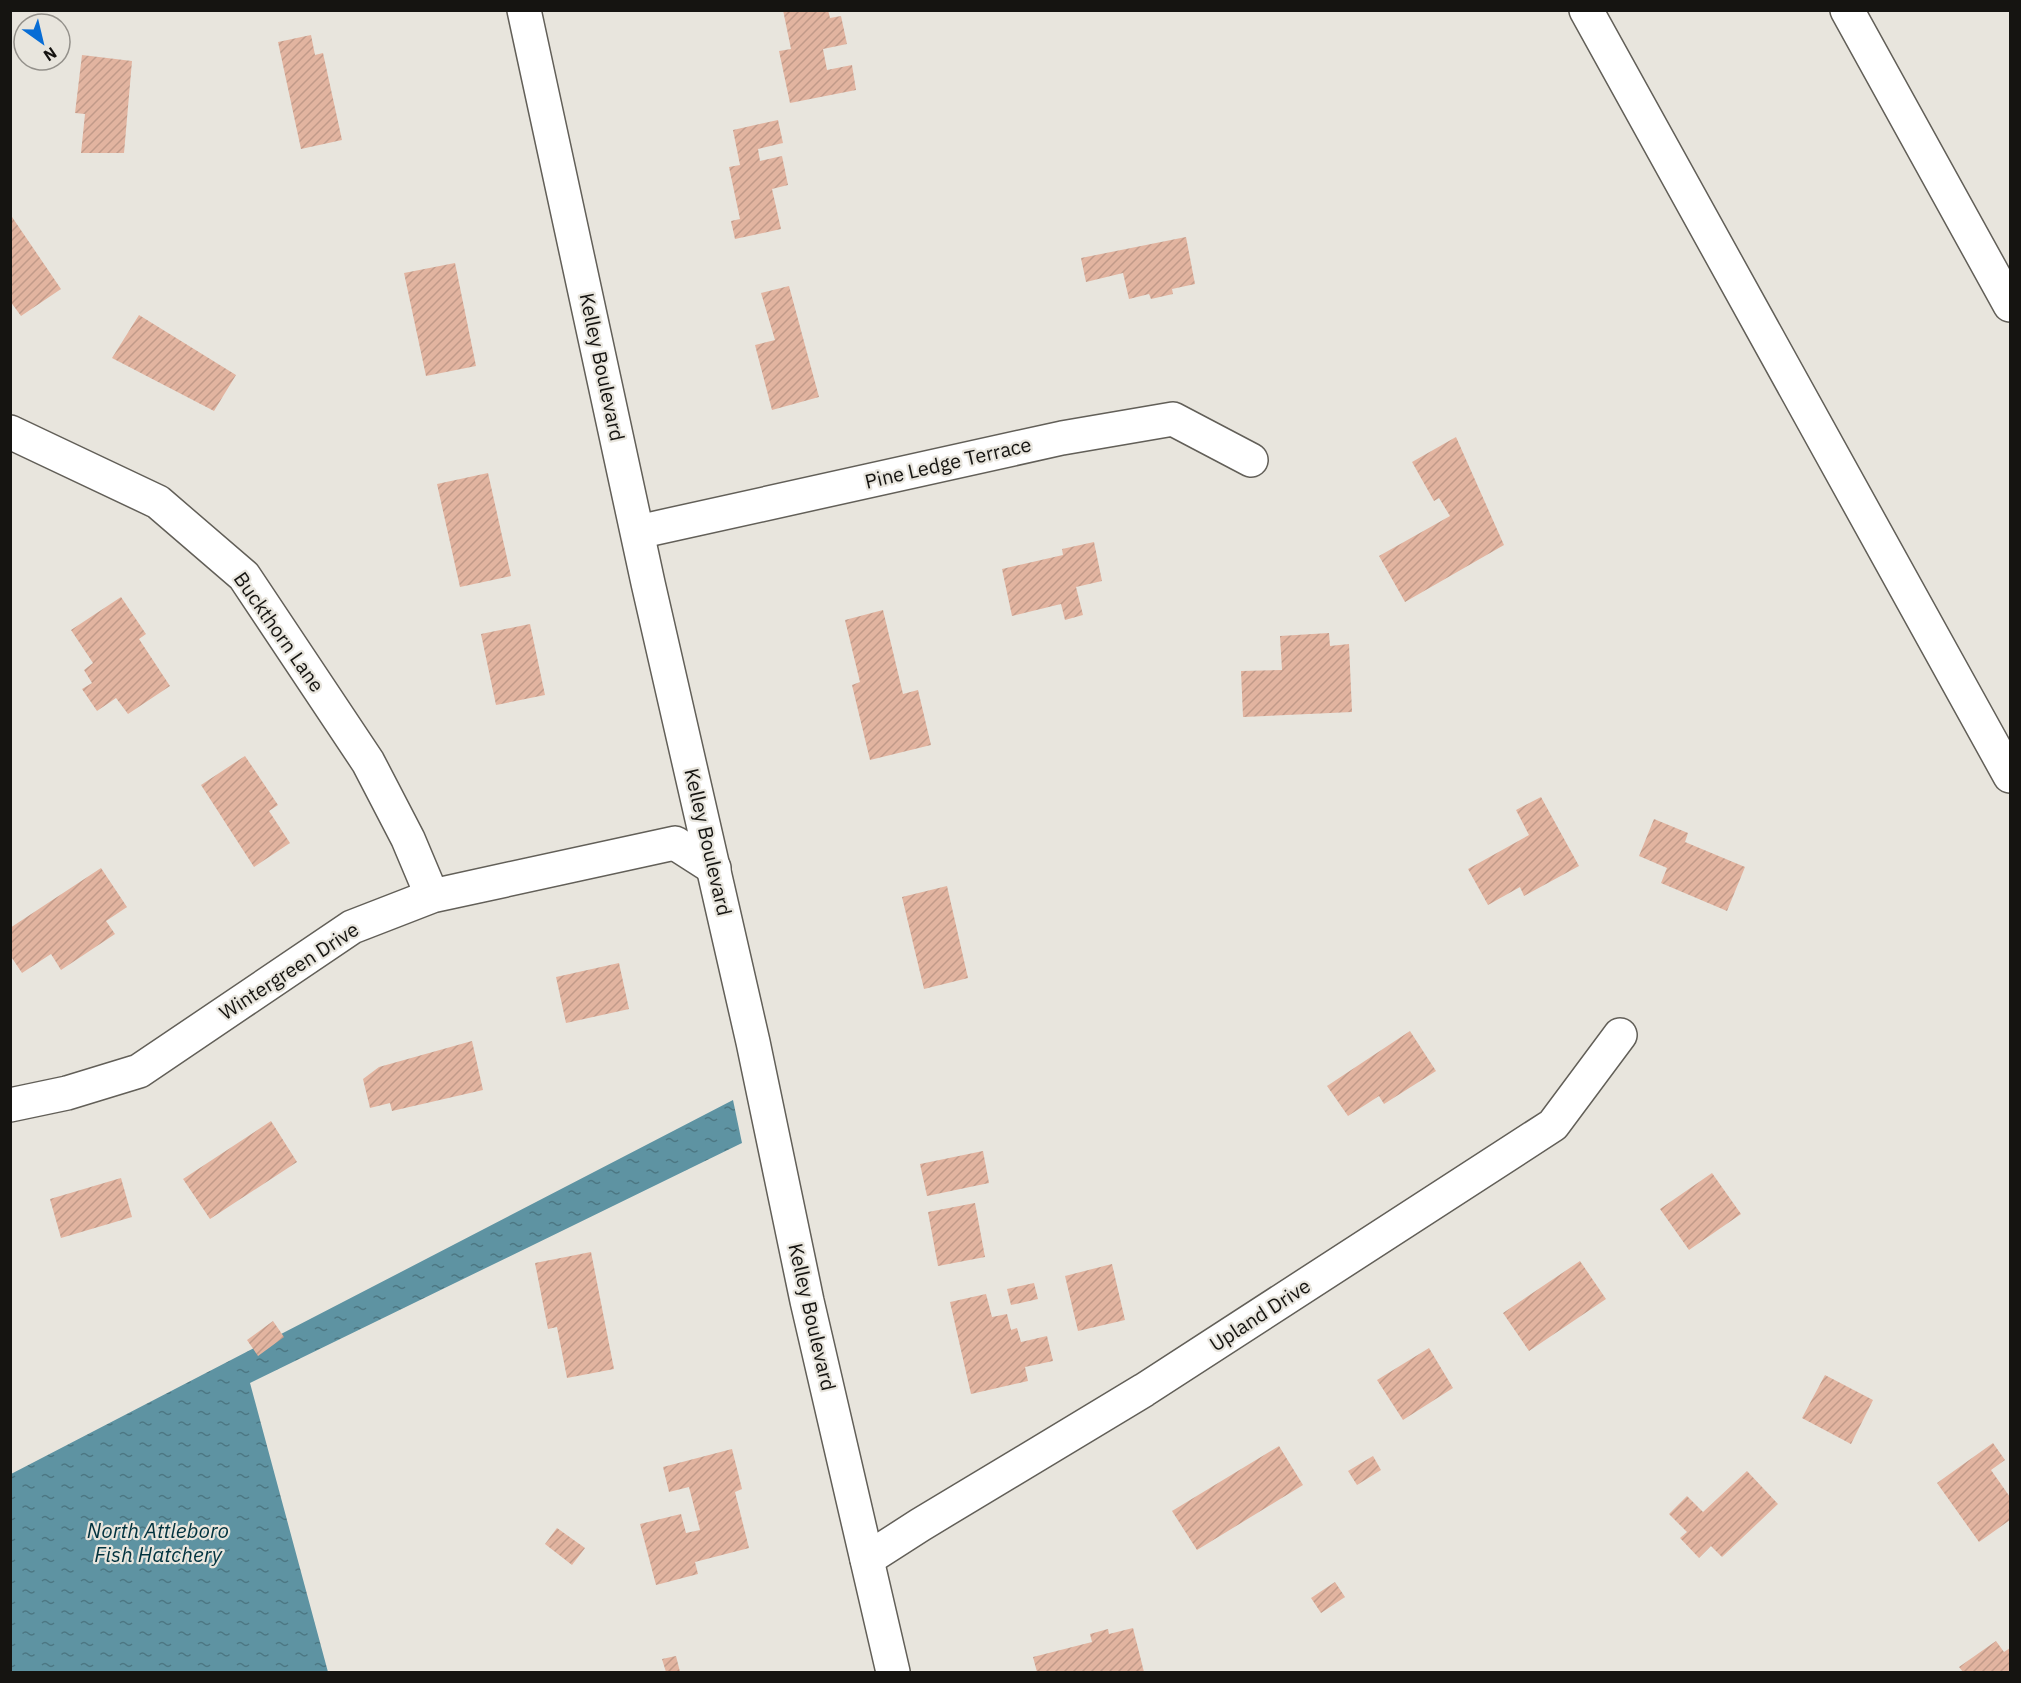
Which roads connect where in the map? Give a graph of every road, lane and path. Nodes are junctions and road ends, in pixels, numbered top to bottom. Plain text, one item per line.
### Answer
1 (524, 10) edge
2 (1586, 10) edge
3 (1847, 10) edge
4 (2010, 305) edge
5 (10, 432) edge
6 (1251, 460) dead end
7 (638, 532) junction
8 (2010, 776) edge
9 (714, 868) junction
10 (432, 896) junction
11 (1620, 1035) dead end
12 (10, 1106) edge
13 (867, 1559) junction
14 (893, 1672) edge

1 - 7 main road, Kelley Boulevard
2 - 8 main road
3 - 4 main road
5 - 10 main road, Buckthorn Lane
6 - 7 main road, Pine Ledge Terrace
7 - 9 main road, Kelley Boulevard
9 - 10 main road, Wintergreen Drive
9 - 13 main road, Kelley Boulevard
10 - 12 main road, Wintergreen Drive
11 - 13 main road, Upland Drive
13 - 14 main road, Kelley Boulevard

